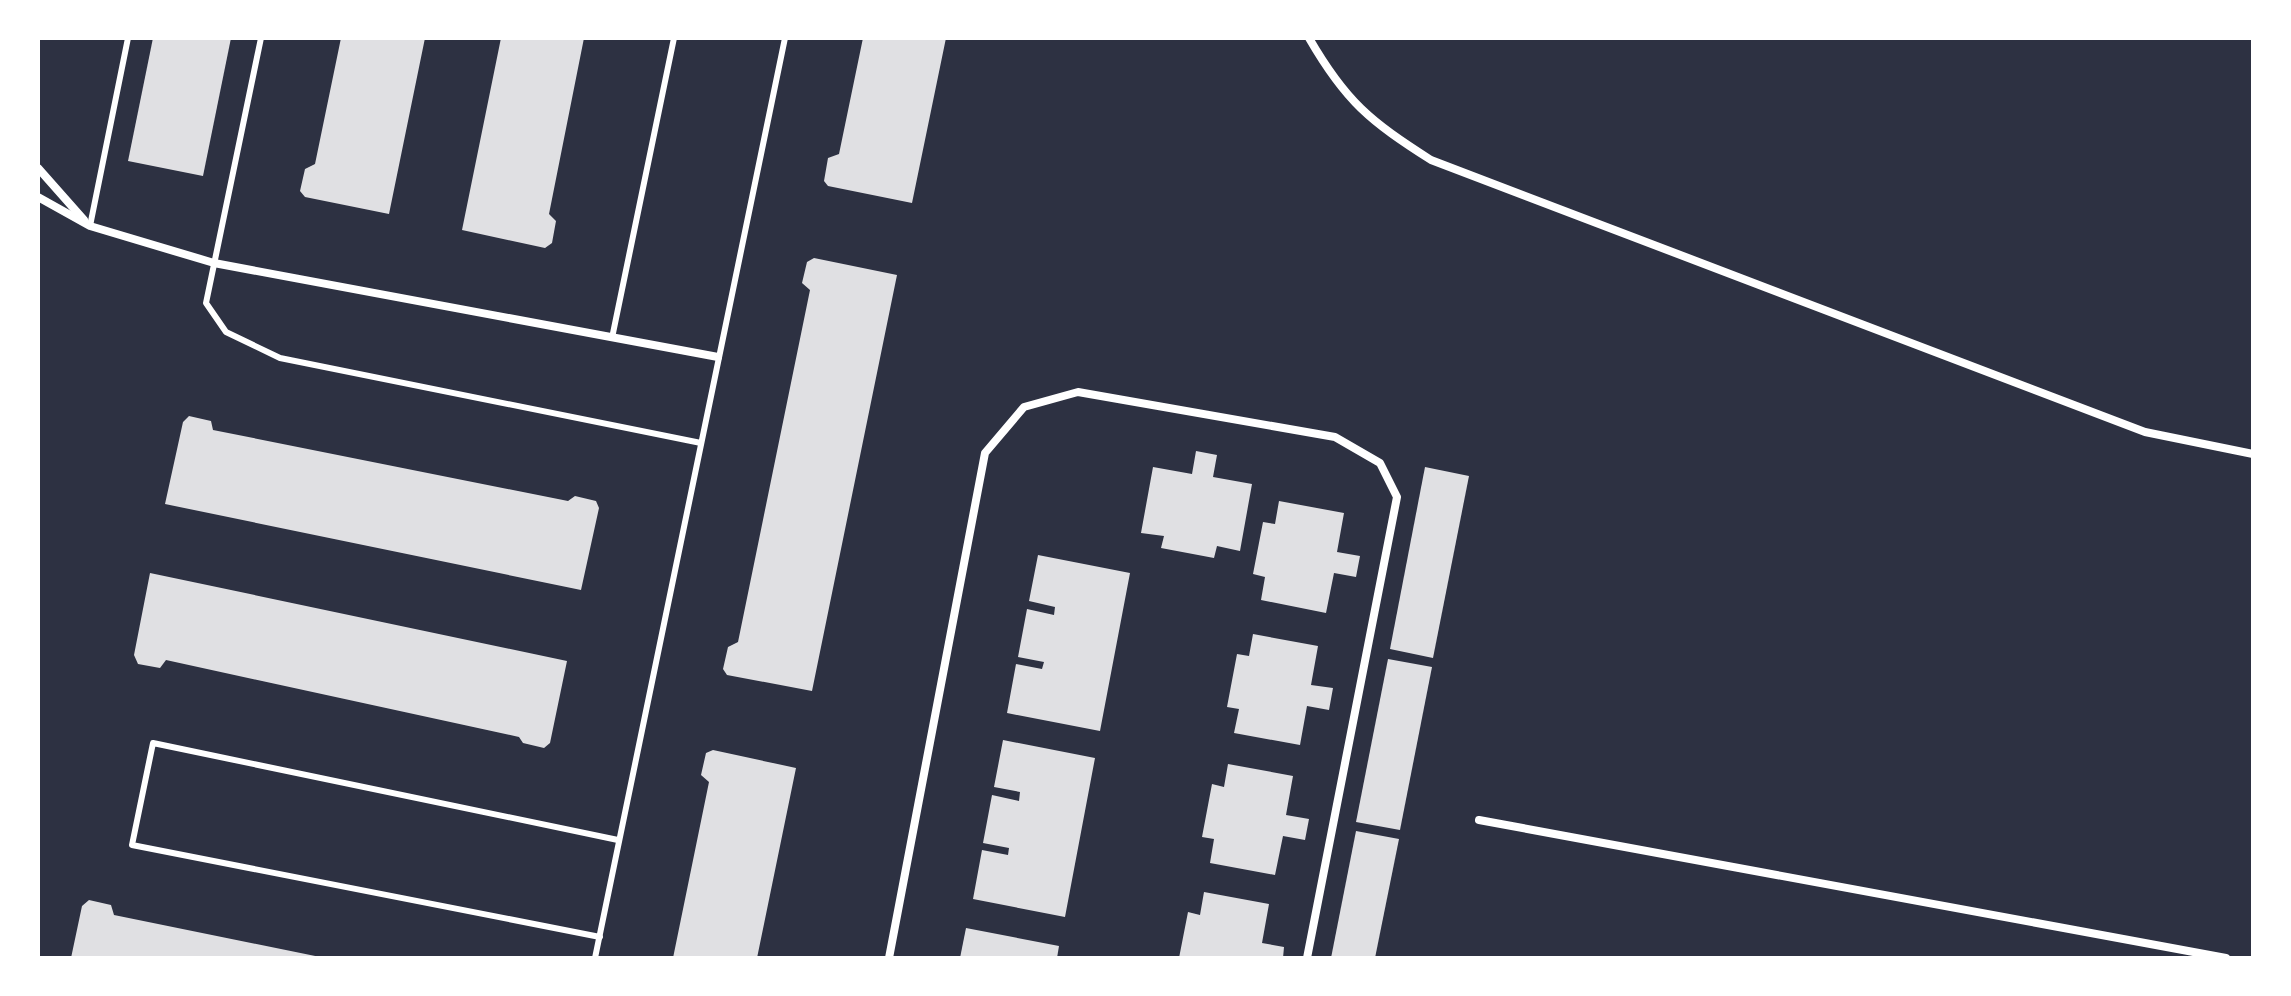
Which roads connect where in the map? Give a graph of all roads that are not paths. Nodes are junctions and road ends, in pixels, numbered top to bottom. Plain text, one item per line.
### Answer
1 (128, 38) edge
2 (261, 38) edge
3 (674, 38) edge
4 (785, 38) edge
5 (1309, 38) edge
6 (38, 168) edge
7 (38, 197) edge
8 (90, 226) junction
9 (214, 263) junction
10 (612, 338) junction
11 (718, 357) junction
12 (701, 443) junction
13 (2253, 454) edge
14 (1479, 820) dead end
15 (618, 840) junction
16 (600, 937) junction
17 (595, 958) edge
18 (889, 958) edge
19 (1307, 958) edge
20 (2226, 958) edge

1 - 8 lane
2 - 9 lane
3 - 10 lane
4 - 11 lane
5 - 13 street
6 - 8 street
7 - 8 street
8 - 9 street
9 - 10 street
9 - 12 lane
10 - 11 street
11 - 12 lane
12 - 15 lane
14 - 20 street
15 - 16 lane
15 - 16 lane
16 - 17 lane
18 - 19 street

